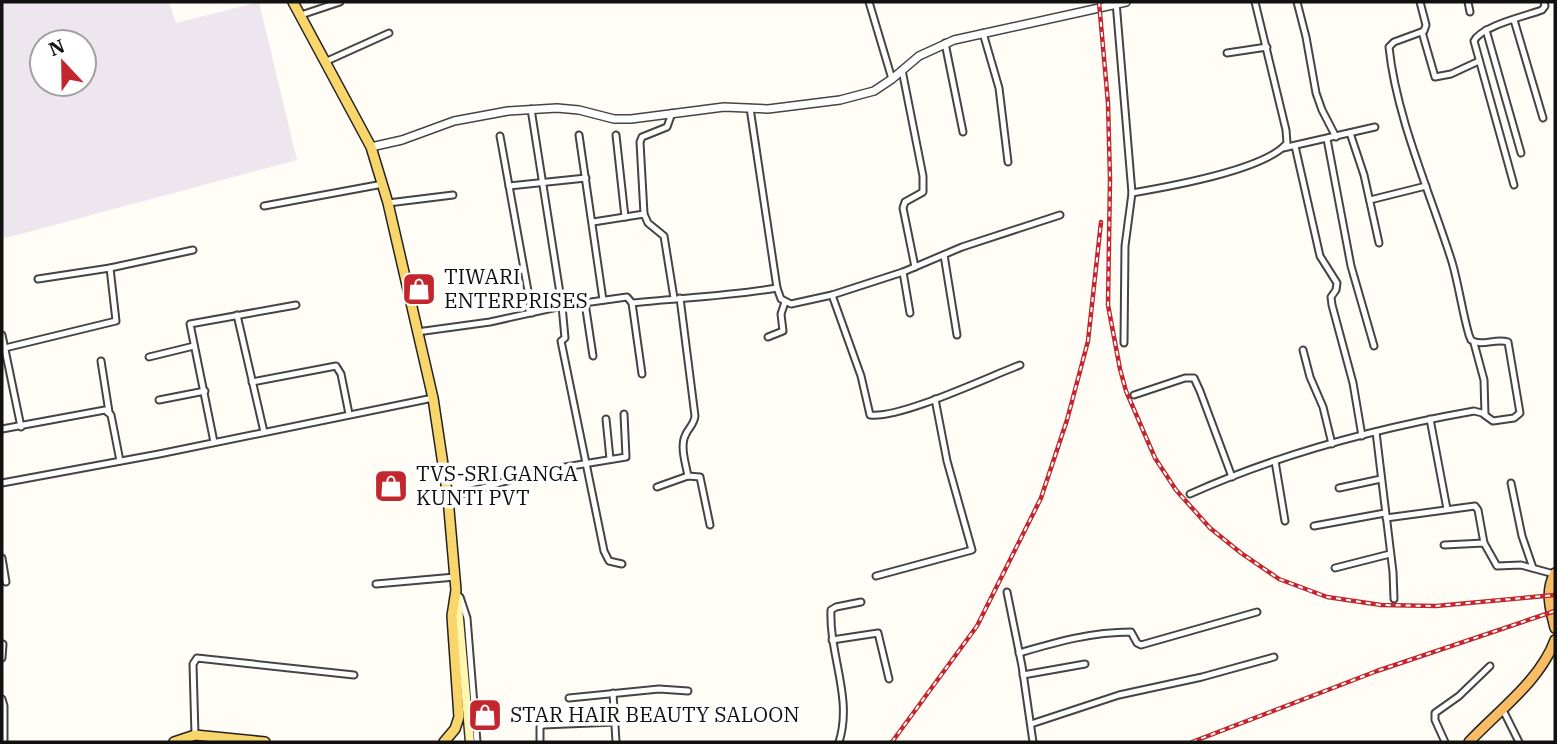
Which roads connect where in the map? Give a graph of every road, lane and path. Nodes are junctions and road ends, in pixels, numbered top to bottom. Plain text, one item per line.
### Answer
1 (293, 2) edge
2 (340, 2) edge
3 (869, 2) edge
4 (1084, 2) edge
5 (1126, 2) edge
6 (1255, 2) edge
7 (1297, 2) edge
8 (1420, 2) edge
9 (1468, 2) edge
10 (1544, 2) edge
11 (1114, 4) edge
12 (1087, 11) junction
13 (1470, 12) dead end
14 (301, 15) junction
15 (1514, 20) junction
16 (1486, 30) junction
17 (1422, 32) junction
18 (389, 33) dead end
19 (983, 33) junction
20 (945, 43) junction
21 (1267, 47) junction
22 (1227, 53) dead end
23 (327, 61) junction
24 (1479, 61) junction
25 (902, 70) junction
26 (892, 79) junction
27 (750, 108) junction
28 (531, 109) junction
29 (672, 113) junction
30 (1543, 118) dead end
31 (1375, 127) dead end
32 (963, 132) dead end
33 (1350, 133) junction
34 (579, 135) dead end
35 (616, 135) dead end
36 (500, 136) dead end
37 (1336, 137) junction
38 (1327, 139) junction
39 (1295, 146) junction
40 (371, 147) junction
41 (1283, 148) junction
42 (1521, 153) dead end
43 (1008, 162) dead end
44 (586, 178) junction
45 (543, 181) junction
46 (383, 184) junction
47 (509, 186) junction
48 (1426, 186) junction
49 (1514, 186) dead end
50 (1132, 193) junction
51 (453, 195) dead end
52 (1370, 200) junction
53 (388, 203) junction
54 (264, 206) dead end
55 (644, 214) junction
56 (1060, 215) dead end
57 (625, 217) junction
58 (593, 222) junction
59 (1379, 243) dead end
60 (193, 250) dead end
61 (944, 255) junction
62 (915, 267) junction
63 (110, 268) junction
64 (903, 272) junction
65 (38, 279) dead end
66 (777, 288) junction
67 (832, 295) junction
68 (677, 298) junction
69 (603, 300) junction
70 (785, 302) junction
71 (585, 303) junction
72 (632, 303) junction
73 (296, 305) dead end
74 (562, 306) junction
75 (532, 313) junction
76 (910, 313) dead end
77 (237, 314) junction
78 (416, 332) junction
79 (2, 335) edge
80 (957, 335) dead end
81 (768, 337) dead end
82 (1124, 342) dead end
83 (1474, 343) junction
84 (194, 346) junction
85 (1374, 346) dead end
86 (5, 348) junction
87 (1303, 350) dead end
88 (593, 356) dead end
89 (149, 357) dead end
90 (102, 361) dead end
91 (1020, 365) dead end
92 (642, 374) dead end
93 (252, 382) junction
94 (205, 391) junction
95 (1134, 395) dead end
96 (433, 398) junction
97 (934, 399) junction
98 (159, 400) dead end
99 (109, 412) junction
100 (349, 414) junction
101 (624, 414) dead end
102 (1485, 417) junction
103 (606, 419) dead end
104 (1430, 419) junction
105 (21, 426) junction
106 (2, 429) edge
107 (264, 432) junction
108 (1376, 432) junction
109 (1362, 436) junction
110 (214, 442) junction
111 (1332, 444) junction
112 (610, 459) junction
113 (120, 461) junction
114 (1275, 461) junction
115 (586, 462) junction
116 (688, 476) junction
117 (1232, 477) junction
118 (1381, 479) junction
119 (2, 483) edge
120 (1511, 483) dead end
121 (657, 486) dead end
122 (1339, 488) dead end
123 (1190, 494) dead end
124 (448, 498) junction
125 (1447, 509) junction
126 (1385, 515) junction
127 (1285, 521) dead end
128 (710, 526) dead end
129 (1314, 526) dead end
130 (1484, 543) junction
131 (1444, 545) dead end
132 (1390, 554) junction
133 (2, 558) edge
134 (622, 564) dead end
135 (1335, 568) dead end
136 (1533, 568) junction
137 (1554, 573) edge
138 (876, 576) dead end
139 (455, 577) junction
140 (6, 582) dead end
141 (376, 584) dead end
142 (456, 590) junction
143 (1007, 592) dead end
144 (1394, 599) dead end
145 (862, 602) dead end
146 (1257, 612) dead end
147 (1555, 628) edge
148 (832, 640) junction
149 (1555, 640) edge
150 (3, 644) edge
151 (1019, 653) junction
152 (1274, 657) dead end
153 (2, 658) edge
154 (1085, 664) dead end
155 (1490, 666) dead end
156 (354, 675) dead end
157 (1023, 675) junction
158 (889, 680) dead end
159 (688, 691) dead end
160 (613, 693) junction
161 (569, 698) dead end
162 (2, 699) edge
163 (1502, 708) junction
164 (615, 722) junction
165 (1031, 724) junction
166 (195, 735) junction
167 (449, 740) edge
168 (4, 742) edge
169 (174, 742) edge
170 (265, 742) edge
171 (470, 742) edge
172 (477, 742) edge
173 (540, 742) edge
174 (616, 742) edge
175 (839, 742) edge
176 (1033, 742) edge
177 (1445, 742) edge
178 (1469, 742) edge
179 (1520, 742) edge

1 - 14 main road
2 - 14 street
3 - 26 street
4 - 12 street
5 - 11 street
6 - 21 street
7 - 37 street
8 - 17 street
9 - 13 street
10 - 15 street
11 - 12 street
11 - 50 street
12 - 19 street
14 - 23 main road
15 - 16 street
15 - 30 street
16 - 24 street
16 - 42 street
17 - 24 street
17 - 48 street
18 - 23 street
19 - 20 street
19 - 43 street
20 - 25 street
20 - 32 street
21 - 22 street
21 - 41 street
23 - 40 main road
24 - 49 street
25 - 26 street
25 - 62 street
26 - 27 street
27 - 29 street
27 - 66 street
28 - 29 street
28 - 40 street
28 - 45 street
29 - 55 street
31 - 33 street
33 - 37 street
33 - 52 street
34 - 44 street
35 - 57 street
36 - 47 street
37 - 38 street
38 - 39 street
38 - 85 street
39 - 41 street
39 - 109 street
40 - 46 main road
41 - 50 street
44 - 45 street
44 - 58 street
45 - 47 street
45 - 74 street
46 - 53 main road
46 - 54 street
47 - 75 street
48 - 52 street
48 - 83 street
50 - 82 street
51 - 53 street
52 - 59 street
53 - 78 main road
55 - 57 street
55 - 68 street
56 - 61 street
57 - 58 street
58 - 69 street
60 - 63 street
61 - 62 street
61 - 80 street
62 - 64 street
63 - 65 street
63 - 86 street
64 - 67 street
64 - 76 street
66 - 68 street
66 - 70 street
67 - 70 street
67 - 97 street
68 - 72 street
68 - 116 street
69 - 71 street
69 - 72 street
70 - 81 street
71 - 74 street
71 - 88 street
72 - 92 street
73 - 77 street
74 - 75 street
74 - 115 street
75 - 78 street
77 - 84 street
77 - 93 street
78 - 96 main road
79 - 86 street
83 - 102 street
83 - 102 street
84 - 89 street
84 - 94 street
86 - 105 street
87 - 111 street
90 - 99 street
91 - 97 street
93 - 100 street
93 - 107 street
94 - 98 street
94 - 110 street
95 - 117 street
96 - 100 street
96 - 124 main road
97 - 138 street
99 - 105 street
99 - 113 street
100 - 107 street
101 - 112 street
102 - 104 street
103 - 112 street
104 - 108 street
104 - 125 street
105 - 106 street
107 - 110 street
108 - 109 street
108 - 118 street
109 - 111 street
110 - 113 street
111 - 114 street
112 - 115 street
113 - 119 street
114 - 117 street
114 - 127 street
115 - 124 street
115 - 134 street
116 - 121 street
116 - 128 street
117 - 123 street
118 - 122 street
118 - 126 street
120 - 136 street
124 - 139 main road
125 - 126 street
125 - 130 street
126 - 129 street
126 - 132 street
130 - 131 street
130 - 136 street
132 - 135 street
132 - 144 street
133 - 140 street
136 - 137 street
137 - 147 highway
139 - 141 street
139 - 142 main road
142 - 167 main road
142 - 171 main road
142 - 172 street
143 - 151 street
145 - 148 street
146 - 151 street
148 - 158 street
148 - 175 street
149 - 163 highway
150 - 153 street
151 - 157 street
152 - 165 street
154 - 157 street
155 - 177 street
156 - 166 street
157 - 165 street
159 - 160 street
160 - 161 street
160 - 164 street
162 - 168 street
163 - 178 highway
163 - 179 street
164 - 173 street
164 - 174 street
165 - 176 street
166 - 169 main road
166 - 170 main road

